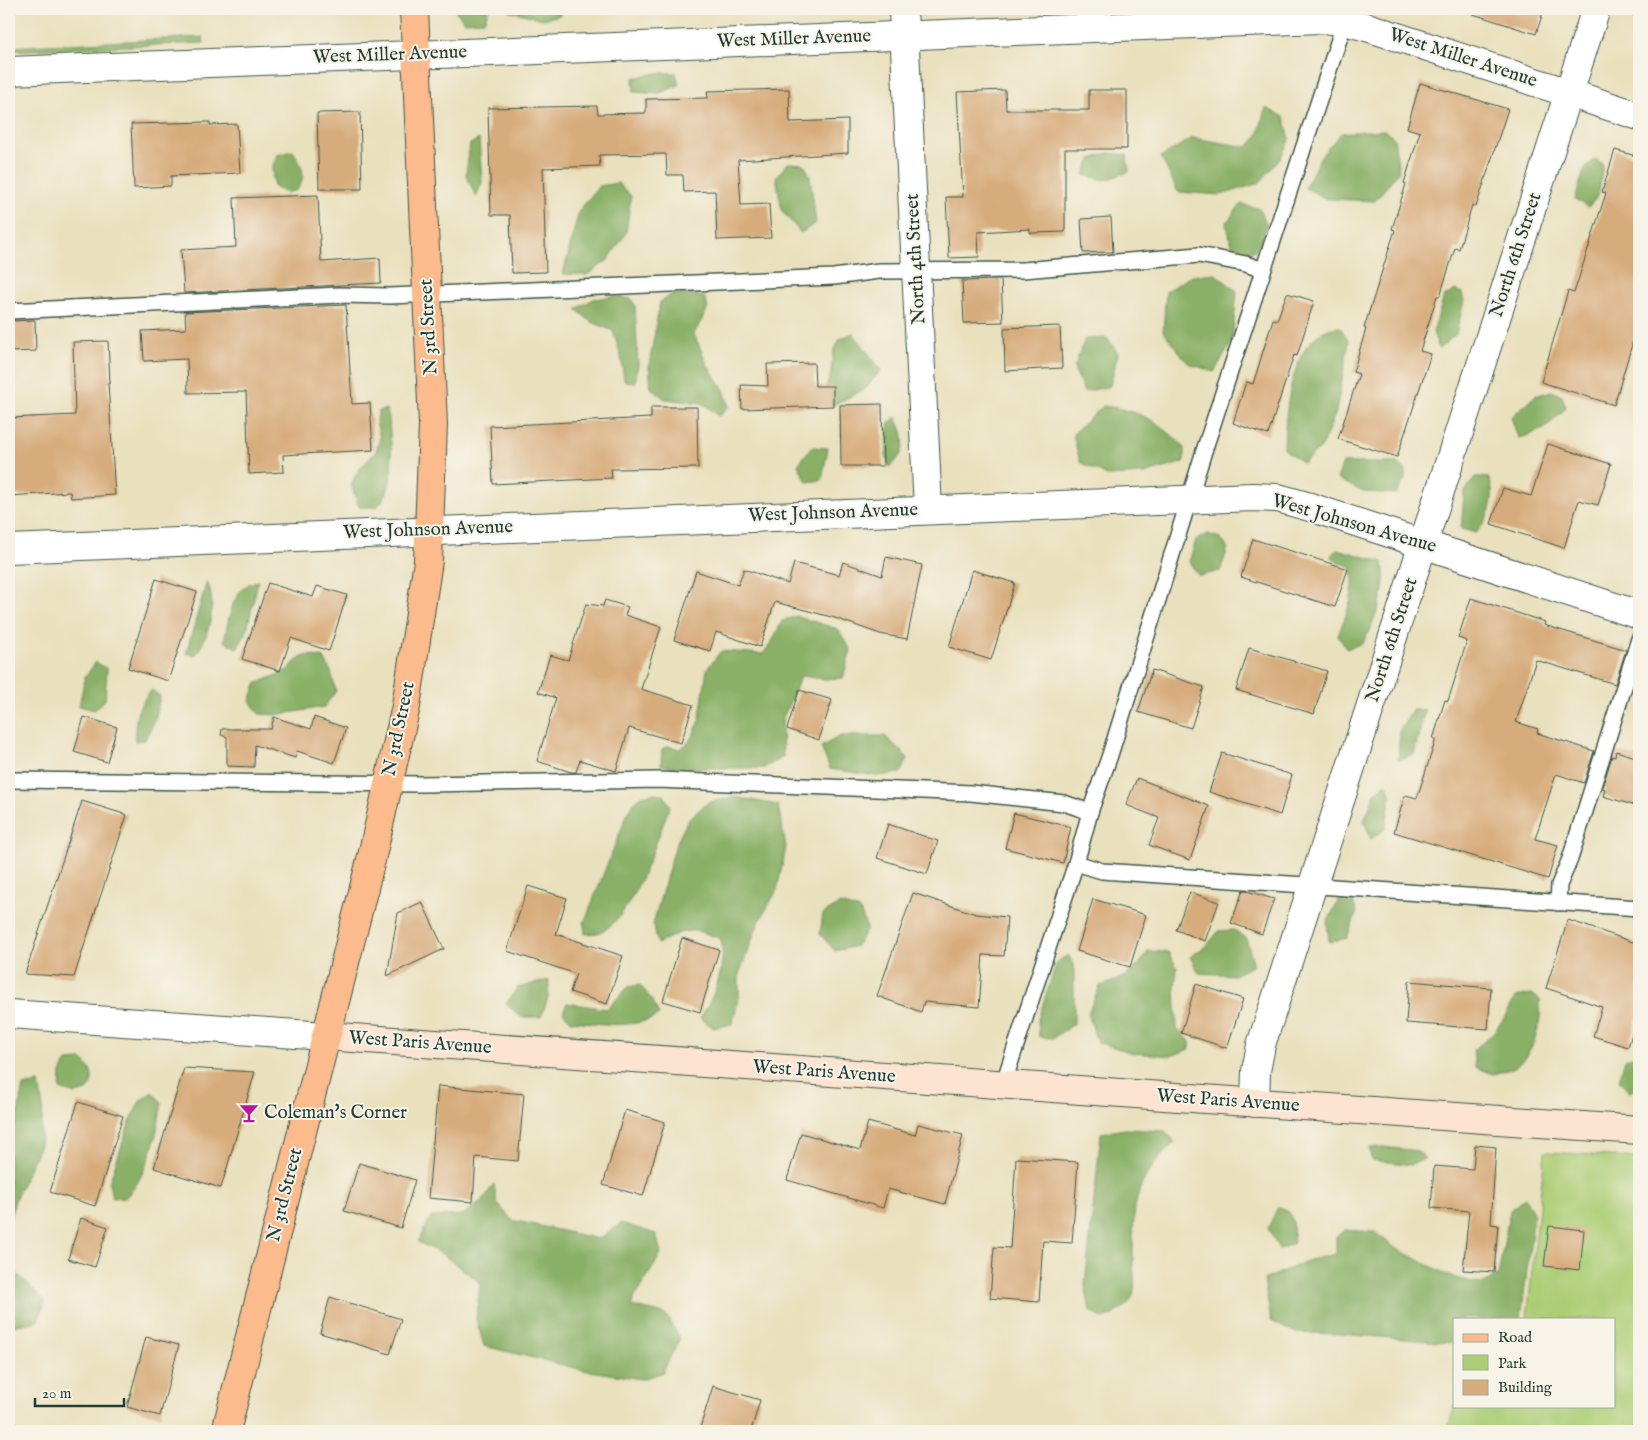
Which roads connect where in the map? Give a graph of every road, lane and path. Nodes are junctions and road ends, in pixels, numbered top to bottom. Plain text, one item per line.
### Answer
1 (414, 9) edge
2 (1596, 9) edge
3 (1347, 15) edge
4 (904, 21) edge
5 (416, 54) junction
6 (9, 71) edge
7 (1569, 92) junction
8 (1639, 116) edge
9 (1263, 270) junction
10 (916, 272) junction
11 (427, 294) junction
12 (9, 311) edge
13 (1190, 499) junction
14 (928, 510) junction
15 (429, 530) junction
16 (1423, 544) junction
17 (9, 548) edge
18 (1639, 615) edge
19 (1639, 639) edge
20 (9, 780) edge
21 (388, 784) junction
22 (1090, 812) junction
23 (1076, 863) junction
24 (1313, 885) junction
25 (1558, 902) junction
26 (1639, 908) edge
27 (9, 1014) edge
28 (325, 1036) junction
29 (1004, 1085) junction
30 (1256, 1103) junction
31 (1639, 1130) edge
32 (226, 1431) edge

1 - 5 main road, N 3rd Street
2 - 7 street, North 6th Street
3 - 4 street, West Miller Avenue
3 - 7 street, West Miller Avenue
3 - 9 lane
4 - 5 street, West Miller Avenue
4 - 10 street, North 4th Street
5 - 6 street, West Miller Avenue
5 - 11 main road, N 3rd Street
7 - 8 street, West Miller Avenue
7 - 16 street, North 6th Street
9 - 10 lane
9 - 13 lane
10 - 11 lane
10 - 14 street, North 4th Street
11 - 12 lane
11 - 15 main road, N 3rd Street
13 - 14 street, West Johnson Avenue
13 - 16 street, West Johnson Avenue
13 - 22 lane
14 - 15 street, West Johnson Avenue
15 - 17 street, West Johnson Avenue
15 - 21 main road, N 3rd Street
16 - 18 street, West Johnson Avenue
16 - 24 street, North 6th Street
19 - 25 lane
20 - 21 lane
21 - 22 lane
21 - 28 main road, N 3rd Street
22 - 23 lane
23 - 24 lane
23 - 29 lane
24 - 25 lane
24 - 30 street, North 6th Street
25 - 26 lane
27 - 28 street, West Paris Avenue
28 - 29 main road, West Paris Avenue
28 - 32 main road, N 3rd Street
29 - 30 main road, West Paris Avenue
30 - 31 main road, West Paris Avenue

